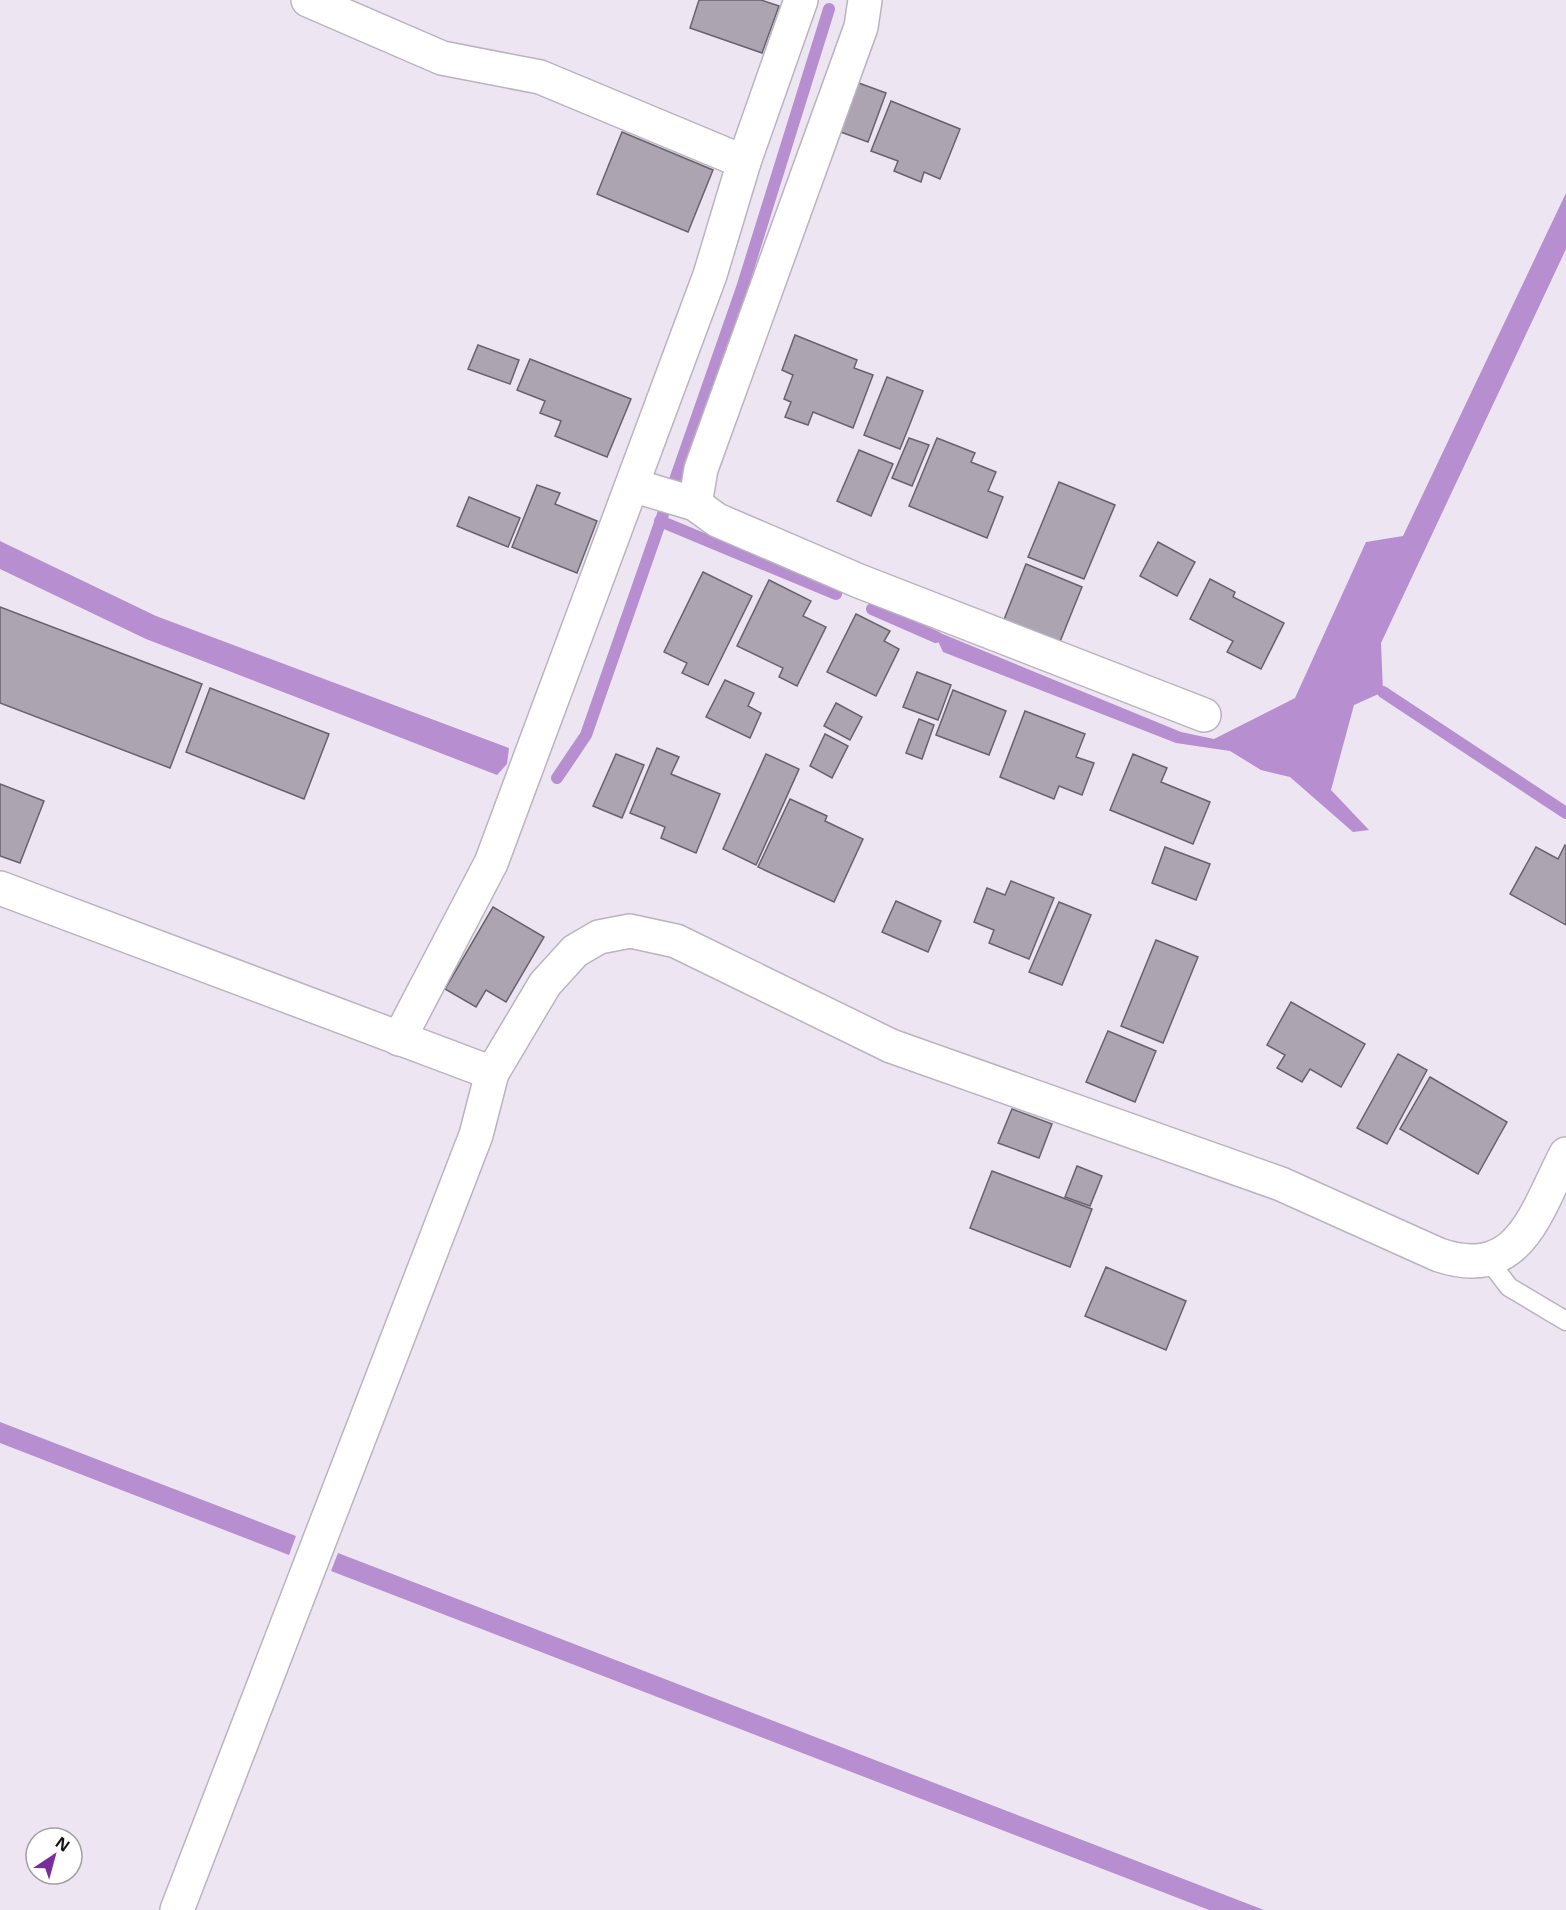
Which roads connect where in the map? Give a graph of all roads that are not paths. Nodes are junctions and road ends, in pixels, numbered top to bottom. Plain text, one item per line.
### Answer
1 (308, 0) edge
2 (801, 0) edge
3 (865, 0) edge
4 (744, 162) junction
5 (666, 496) junction
6 (1204, 715) dead end
7 (0, 888) edge
8 (399, 1039) junction
9 (492, 1073) junction
10 (1566, 1154) edge
11 (1489, 1261) junction
12 (1566, 1321) edge
13 (177, 1910) edge

1 - 4 street
2 - 4 street
3 - 5 street
4 - 5 street
5 - 6 street
5 - 8 street
7 - 8 street
8 - 9 street
9 - 11 street
9 - 13 street
10 - 11 street
11 - 12 lane

